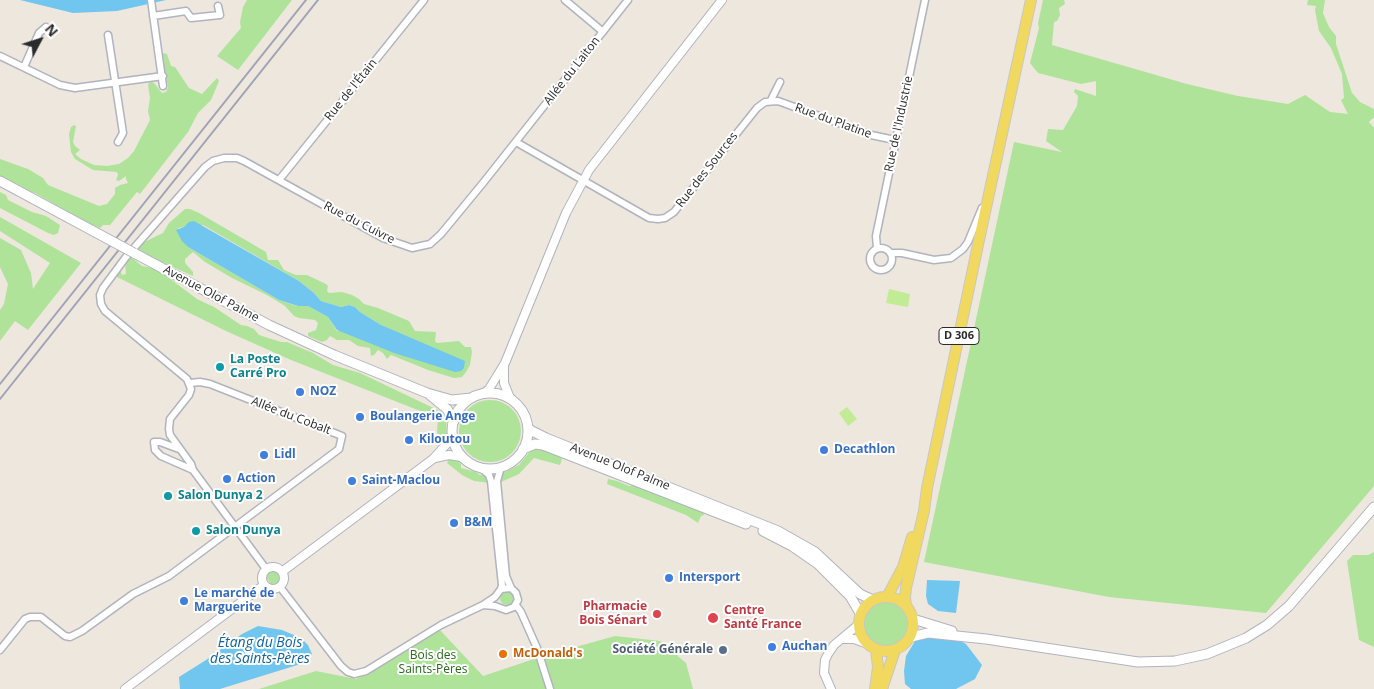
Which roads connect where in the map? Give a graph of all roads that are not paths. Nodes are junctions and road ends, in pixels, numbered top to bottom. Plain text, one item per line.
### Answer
1 (151, 0) edge
2 (424, 0) edge
3 (565, 0) edge
4 (628, 0) edge
5 (722, 0) edge
6 (925, 0) edge
7 (1031, 0) edge
8 (218, 6) dead end
9 (153, 13) junction
10 (46, 27) dead end
11 (602, 31) junction
12 (108, 35) dead end
13 (0, 56) edge
14 (24, 67) junction
15 (163, 76) junction
16 (115, 82) junction
17 (780, 82) dead end
18 (163, 86) dead end
19 (771, 100) junction
20 (895, 140) junction
21 (118, 142) dead end
22 (516, 142) junction
23 (279, 180) junction
24 (583, 180) junction
25 (0, 181) edge
26 (991, 183) junction
27 (877, 248) junction
28 (891, 253) junction
29 (505, 364) junction
30 (190, 383) junction
31 (428, 393) junction
32 (484, 393) junction
33 (471, 398) junction
34 (510, 398) junction
35 (454, 420) junction
36 (528, 428) junction
37 (453, 437) junction
38 (179, 449) junction
39 (523, 449) junction
40 (433, 459) junction
41 (468, 462) junction
42 (480, 467) junction
43 (501, 467) junction
44 (193, 470) junction
45 (927, 488) junction
46 (1374, 507) edge
47 (712, 508) junction
48 (235, 528) junction
49 (266, 569) junction
50 (283, 571) junction
51 (264, 585) junction
52 (280, 587) junction
53 (511, 588) junction
54 (501, 589) junction
55 (496, 596) junction
56 (887, 597) junction
57 (873, 600) junction
58 (516, 604) junction
59 (483, 605) junction
60 (906, 606) junction
61 (499, 607) junction
62 (860, 613) junction
63 (913, 619) junction
64 (858, 625) junction
65 (911, 637) junction
66 (843, 639) junction
67 (986, 639) junction
68 (865, 643) junction
69 (0, 650) edge
70 (876, 650) junction
71 (895, 650) junction
72 (125, 689) edge
73 (550, 689) edge
74 (831, 689) edge
75 (875, 689) edge
76 (882, 689) edge

1 - 9 street
2 - 23 street, Rue de l'Étain
3 - 11 street
4 - 11 street, Allée du Laiton
5 - 24 street
6 - 20 street, Rue de l'Industrie
7 - 26 main road, D 306
8 - 9 street
9 - 15 street
10 - 14 street
11 - 22 street, Allée du Laiton
12 - 16 street
13 - 14 street
14 - 16 street
15 - 16 street
15 - 18 street
16 - 21 street
17 - 19 street
19 - 20 street, Rue du Platine
19 - 24 street, Rue des Sources
20 - 27 street, Rue de l'Industrie
22 - 23 street, Rue du Cuivre
22 - 24 street
23 - 30 street, Rue du Cuivre
24 - 29 street
25 - 31 main road, Avenue Olof Palme, bridge
26 - 28 street
26 - 45 main road, D 306
27 - 28 street
27 - 28 street
29 - 32 street
29 - 34 street
30 - 38 street
30 - 48 street, Allée du Cobalt
31 - 33 main road, Avenue Olof Palme
31 - 35 main road, Avenue Olof Palme
32 - 33 main road
32 - 34 main road
33 - 35 main road
34 - 36 main road
35 - 37 main road
36 - 39 main road
36 - 47 main road, Avenue Olof Palme
37 - 40 street
37 - 41 main road
38 - 44 street
38 - 44 street
39 - 43 main road
39 - 47 main road, Avenue Olof Palme
40 - 41 street
40 - 50 street
41 - 42 main road
42 - 43 main road
42 - 54 street
43 - 53 street
44 - 48 street
45 - 56 main road, D 306
45 - 60 main road, D 306
46 - 67 main road
47 - 57 main road
47 - 62 main road
48 - 49 street
48 - 69 street
49 - 50 street
49 - 51 street
50 - 52 street
51 - 52 street
51 - 72 street
52 - 59 street
53 - 54 street
53 - 58 street
54 - 55 street
55 - 59 street
55 - 61 street
56 - 57 main road
56 - 60 main road
57 - 62 main road
58 - 61 street
58 - 73 street
59 - 61 street
60 - 63 main road
62 - 64 main road
63 - 65 main road
63 - 67 main road
64 - 66 street
64 - 68 main road
65 - 67 main road
65 - 71 main road
66 - 68 street
66 - 74 street
68 - 70 main road
70 - 71 main road
70 - 75 main road
71 - 76 main road

